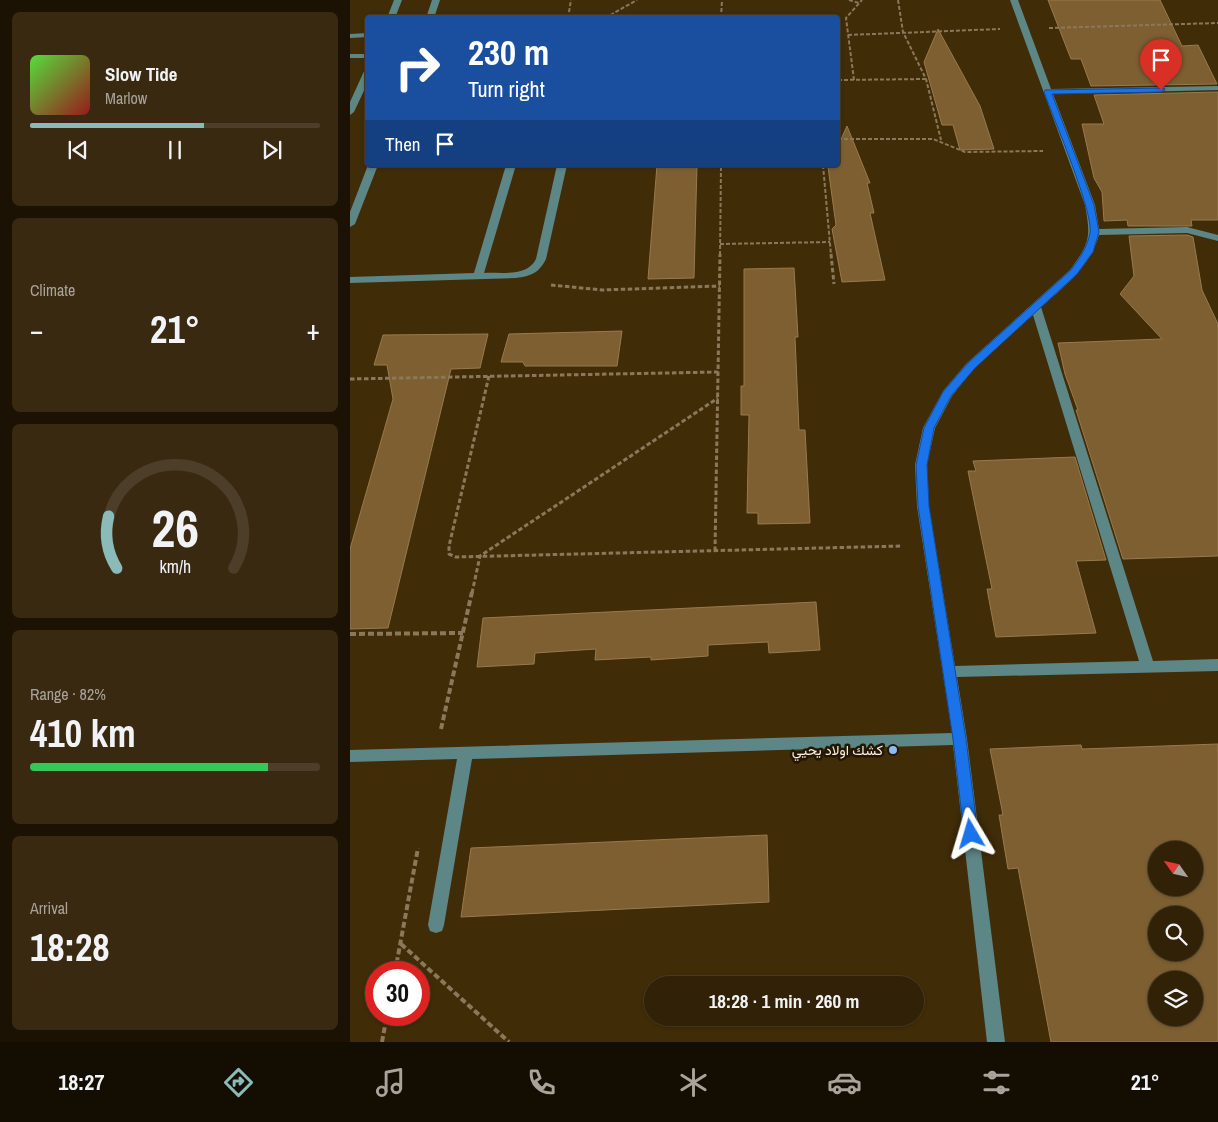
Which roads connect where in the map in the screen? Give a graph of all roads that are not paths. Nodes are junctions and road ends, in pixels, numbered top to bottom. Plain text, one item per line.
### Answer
1 (398, 0) edge
2 (436, 0) edge
3 (1014, 0) edge
4 (392, 15) edge
5 (431, 15) edge
6 (365, 35) edge
7 (350, 36) edge
8 (350, 56) edge
9 (365, 56) edge
10 (365, 78) edge
11 (1218, 88) edge
12 (1048, 92) junction
13 (350, 112) edge
14 (372, 167) edge
15 (510, 167) edge
16 (562, 167) edge
17 (350, 224) edge
18 (1095, 232) junction
19 (1218, 238) edge
20 (478, 277) junction
21 (350, 280) edge
22 (1036, 307) junction
23 (1218, 665) edge
24 (1148, 667) junction
25 (949, 672) junction
26 (960, 739) junction
27 (466, 753) junction
28 (350, 756) edge
29 (436, 925) dead end
30 (996, 1042) edge

1 - 4 street
2 - 5 street
3 - 12 street
6 - 7 street
8 - 9 street
10 - 13 street
11 - 12 street
12 - 18 street
14 - 17 street
15 - 20 street
16 - 20 street
18 - 19 street
18 - 22 street
20 - 21 street
22 - 24 street
22 - 25 street
23 - 24 street
24 - 25 street
25 - 26 street
26 - 27 street
26 - 30 street
27 - 28 street
27 - 29 street

